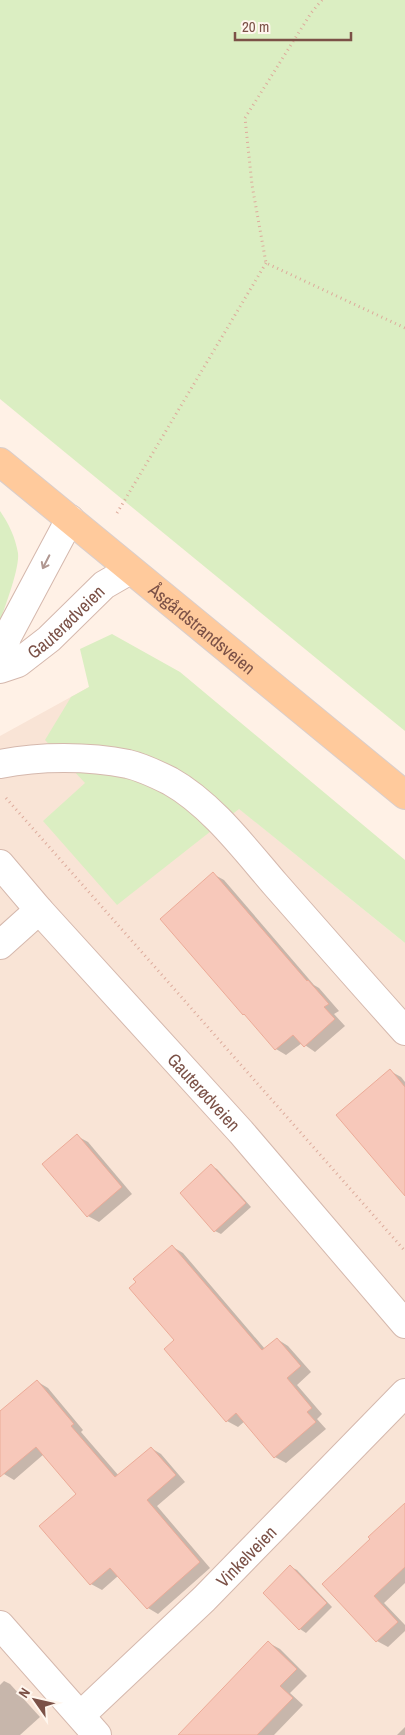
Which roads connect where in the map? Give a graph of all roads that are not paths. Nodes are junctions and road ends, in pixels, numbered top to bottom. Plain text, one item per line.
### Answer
1 (0, 462) edge
2 (70, 519) junction
3 (130, 570) junction
4 (0, 663) edge
5 (0, 669) edge
6 (0, 764) edge
7 (405, 795) edge
8 (0, 864) edge
9 (39, 910) junction
10 (0, 945) edge
11 (405, 1031) edge
12 (405, 1324) edge
13 (405, 1393) edge
14 (0, 1626) edge
15 (89, 1725) edge

1 - 2 main road, Åsgårdstrandsveien
2 - 3 main road, Åsgårdstrandsveien
2 -> 4 street, Gauterødveien
3 - 5 street, Gauterødveien
3 - 7 main road, Åsgårdstrandsveien
6 - 11 street
8 - 9 street, Gauterødveien
9 - 10 street
9 - 12 street, Gauterødveien
13 - 15 street, Vinkelveien
14 - 15 street, Vinkelveien

